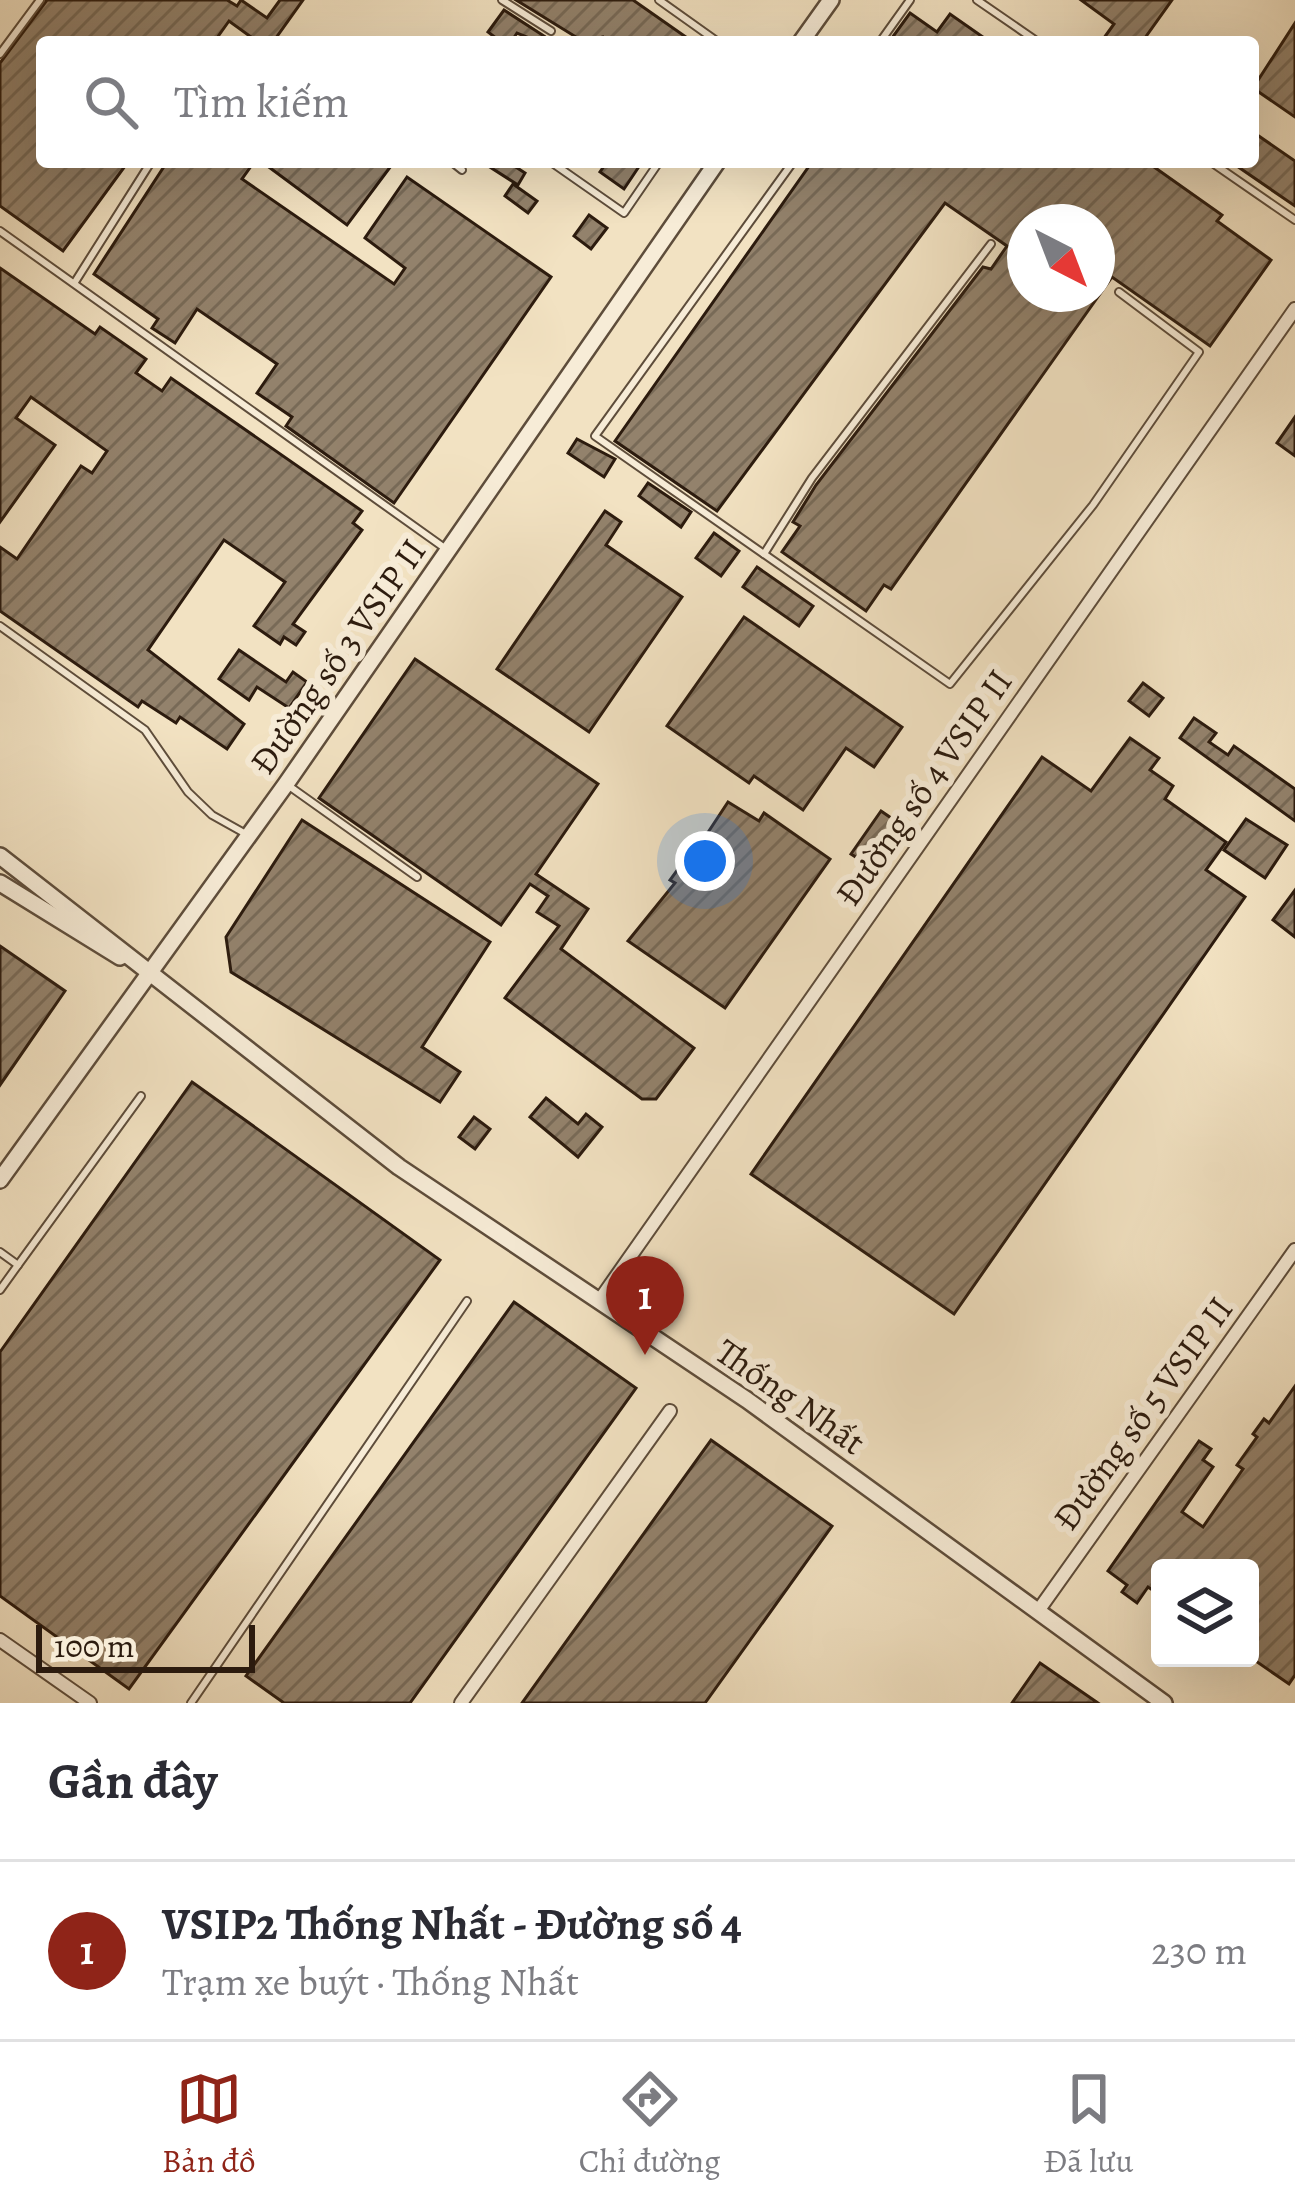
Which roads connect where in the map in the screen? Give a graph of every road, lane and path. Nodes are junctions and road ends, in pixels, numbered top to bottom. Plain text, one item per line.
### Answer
1 (40, 0) edge
2 (502, 0) edge
3 (659, 0) edge
4 (831, 0) edge
5 (910, 0) edge
6 (977, 0) edge
7 (551, 31) dead end
8 (710, 36) edge
9 (805, 36) edge
10 (884, 36) edge
11 (1029, 36) edge
12 (0, 55) edge
13 (148, 168) edge
14 (460, 168) edge
15 (560, 168) edge
16 (655, 168) edge
17 (713, 168) edge
18 (789, 168) edge
19 (1220, 168) edge
20 (462, 170) dead end
21 (1295, 220) edge
22 (0, 231) edge
23 (991, 244) dead end
24 (75, 282) junction
25 (1119, 292) dead end
26 (1295, 309) edge
27 (448, 550) junction
28 (764, 554) junction
29 (0, 626) edge
30 (286, 784) junction
31 (247, 835) junction
32 (0, 856) edge
33 (417, 877) dead end
34 (0, 884) edge
35 (149, 973) junction
36 (141, 1096) dead end
37 (0, 1180) edge
38 (1295, 1250) edge
39 (0, 1252) edge
40 (18, 1265) junction
41 (0, 1290) edge
42 (467, 1301) dead end
43 (599, 1301) junction
44 (670, 1411) dead end
45 (1038, 1611) junction
46 (0, 1640) edge
47 (90, 1703) edge
48 (191, 1703) edge
49 (461, 1703) edge
50 (1164, 1703) edge

1 - 12 lane
2 - 7 lane
3 - 8 lane
4 - 9 street
5 - 10 lane
6 - 11 lane
13 - 24 lane
14 - 20 lane
15 - 16 lane
17 - 27 street, Đường số 3 VSIP II
18 - 28 lane
19 - 21 lane
22 - 24 lane
23 - 28 lane
24 - 27 lane
25 - 28 lane
26 - 43 street, Đường số 4 VSIP II
27 - 30 street, Đường số 3 VSIP II
29 - 31 lane
30 - 31 street, Đường số 3 VSIP II
30 - 33 lane
31 - 35 street, Đường số 3 VSIP II
32 - 35 street, Thống Nhất
34 - 35 street, Thống Nhất
35 - 37 street, Đường số 3 VSIP II
35 - 43 street, Thống Nhất
36 - 40 lane
38 - 45 street, Đường số 5 VSIP II
39 - 40 lane
40 - 41 lane
42 - 48 lane
43 - 45 street, Thống Nhất
44 - 49 street
45 - 50 street, Thống Nhất
46 - 47 street

